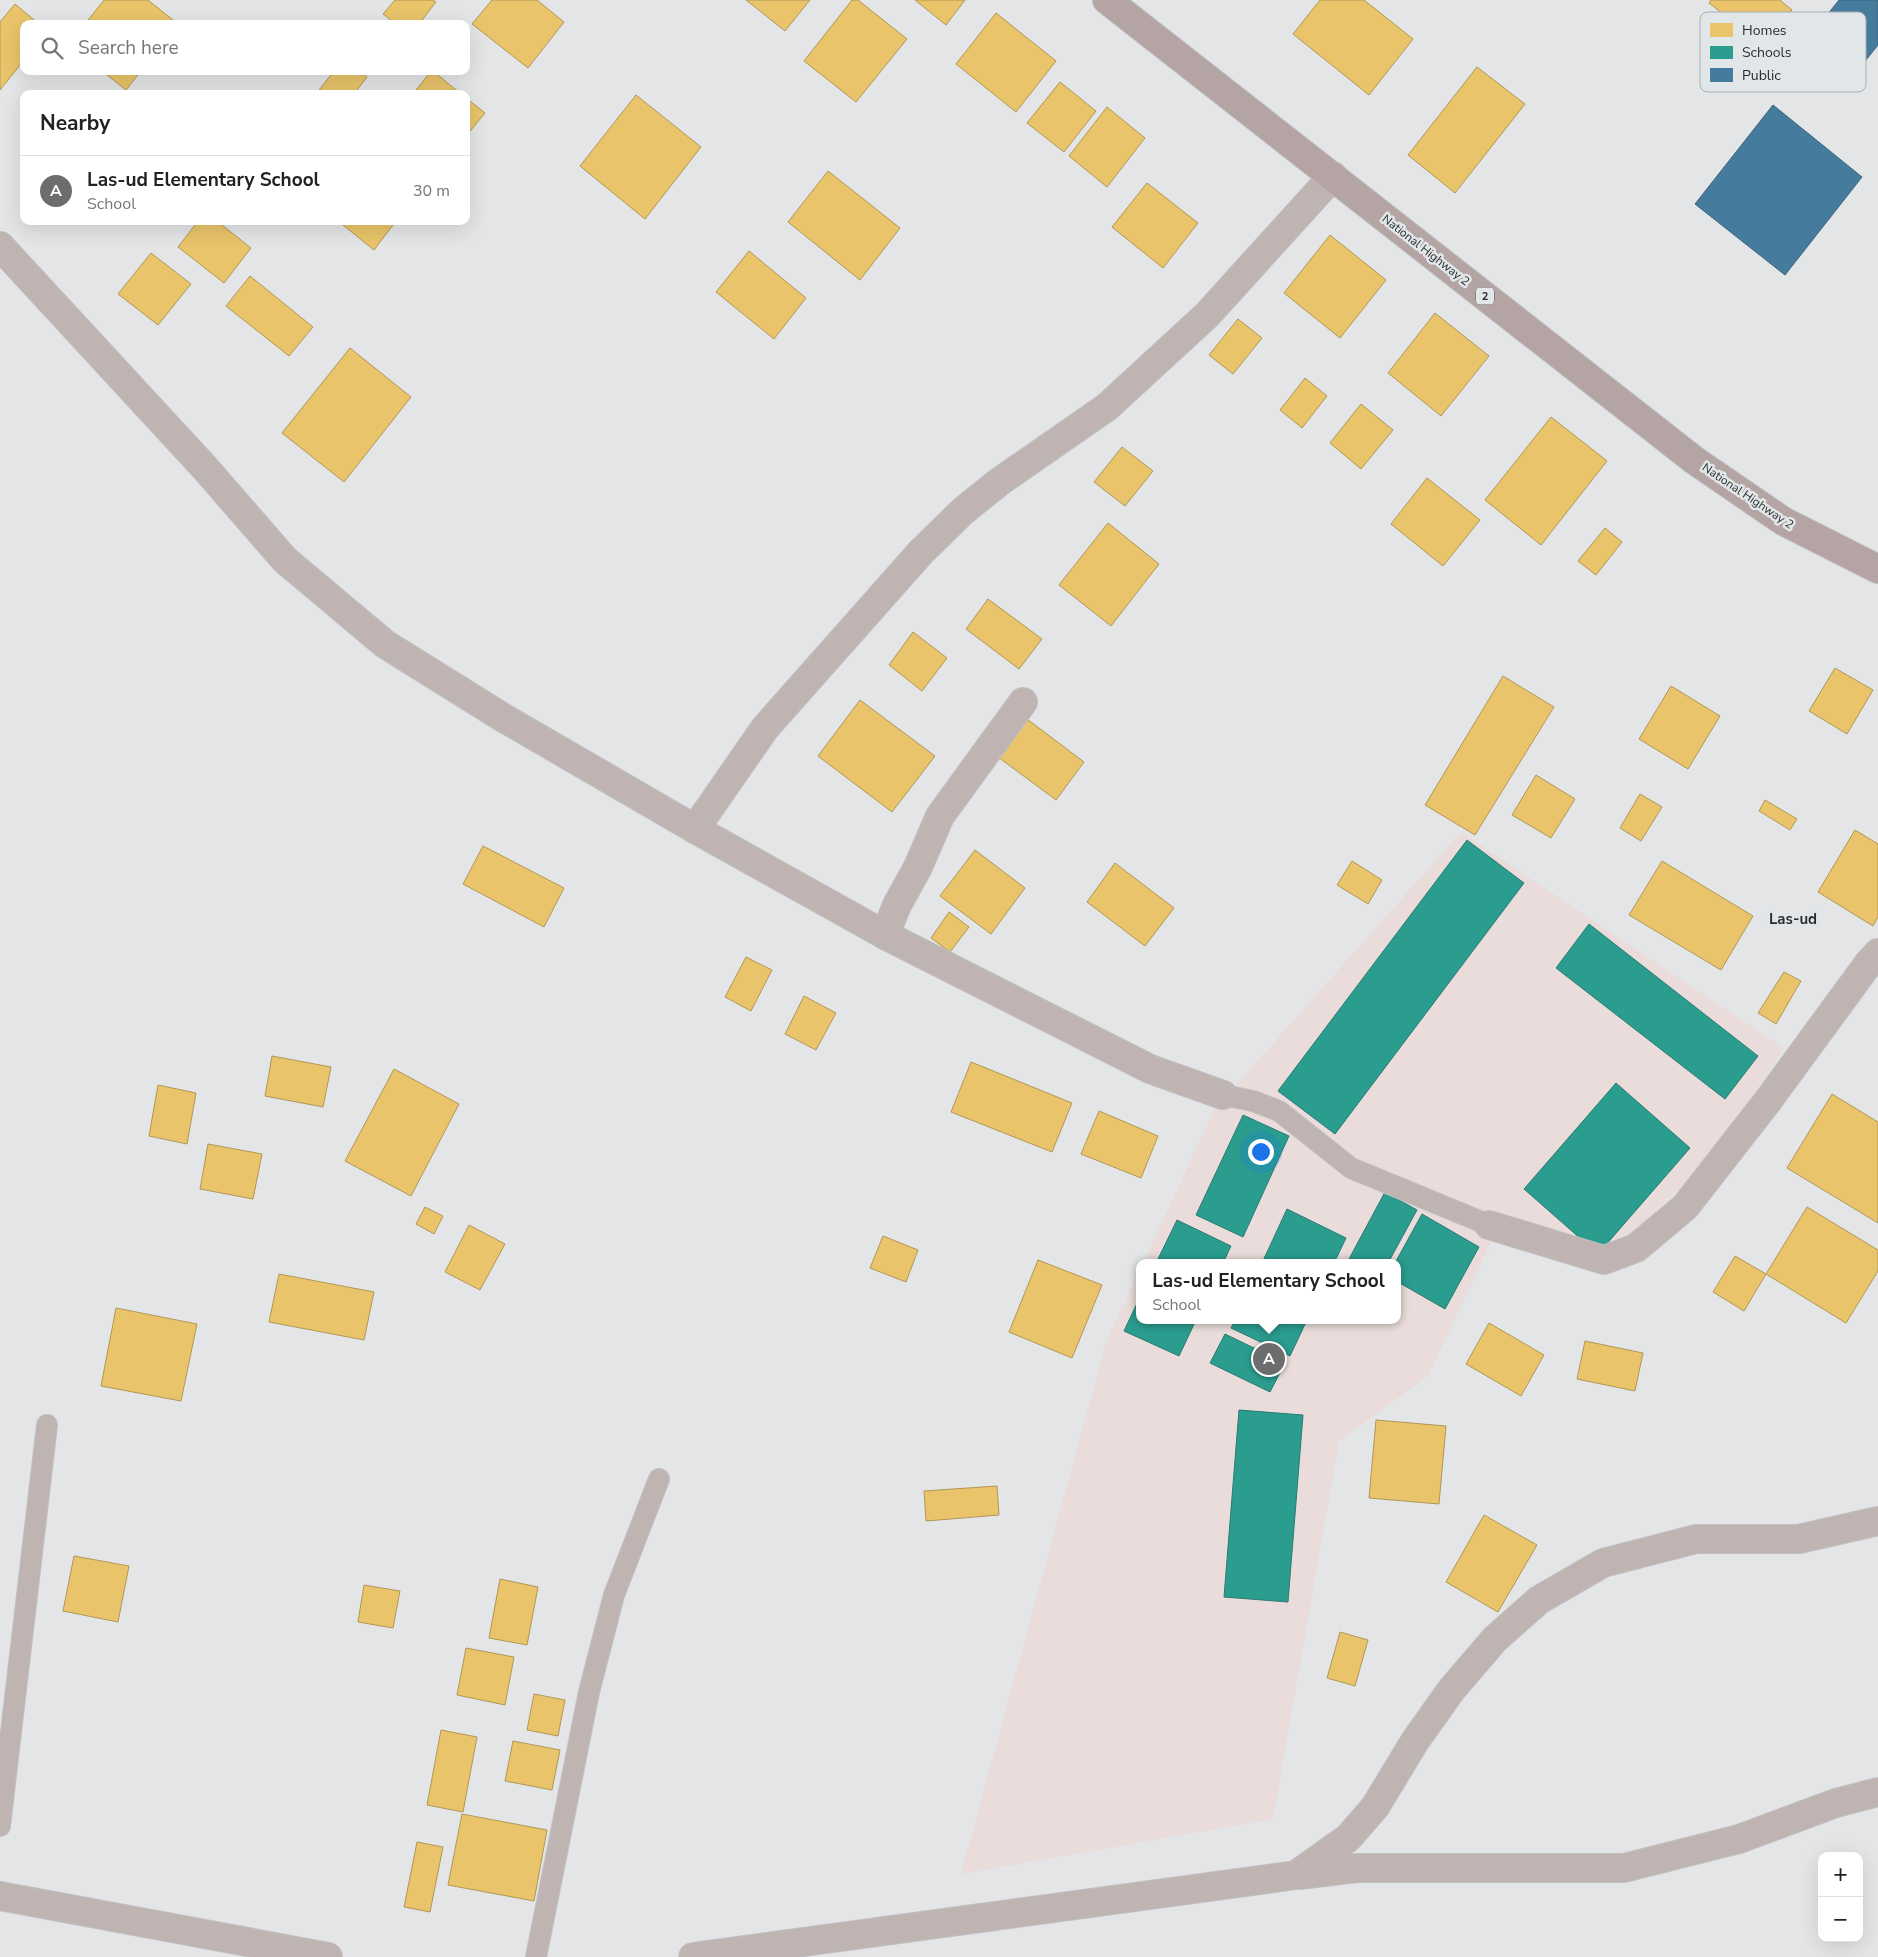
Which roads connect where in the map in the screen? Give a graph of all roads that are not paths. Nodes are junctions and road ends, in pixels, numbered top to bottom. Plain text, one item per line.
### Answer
1 (1107, 0) edge
2 (1333, 176) junction
3 (0, 246) edge
4 (1878, 570) edge
5 (1023, 702) dead end
6 (695, 829) junction
7 (885, 935) junction
8 (1878, 953) edge
9 (1223, 1095) joint
10 (1489, 1225) joint
11 (47, 1424) dead end
12 (659, 1479) dead end
13 (1878, 1521) edge
14 (1878, 1792) edge
15 (0, 1826) edge
16 (1296, 1875) junction
17 (0, 1896) edge
18 (328, 1957) edge
19 (536, 1957) edge
20 (693, 1957) edge

1 - 2 highway, National Highway 2 / 2
2 - 4 highway, National Highway 2 / 2
2 - 6 street
3 - 6 street
5 - 7 street
6 - 7 street
7 - 9 street
8 - 10 street
9 - 10 lane
11 - 15 lane
12 - 19 lane
13 - 16 street
14 - 16 street
16 - 20 street
17 - 18 street

